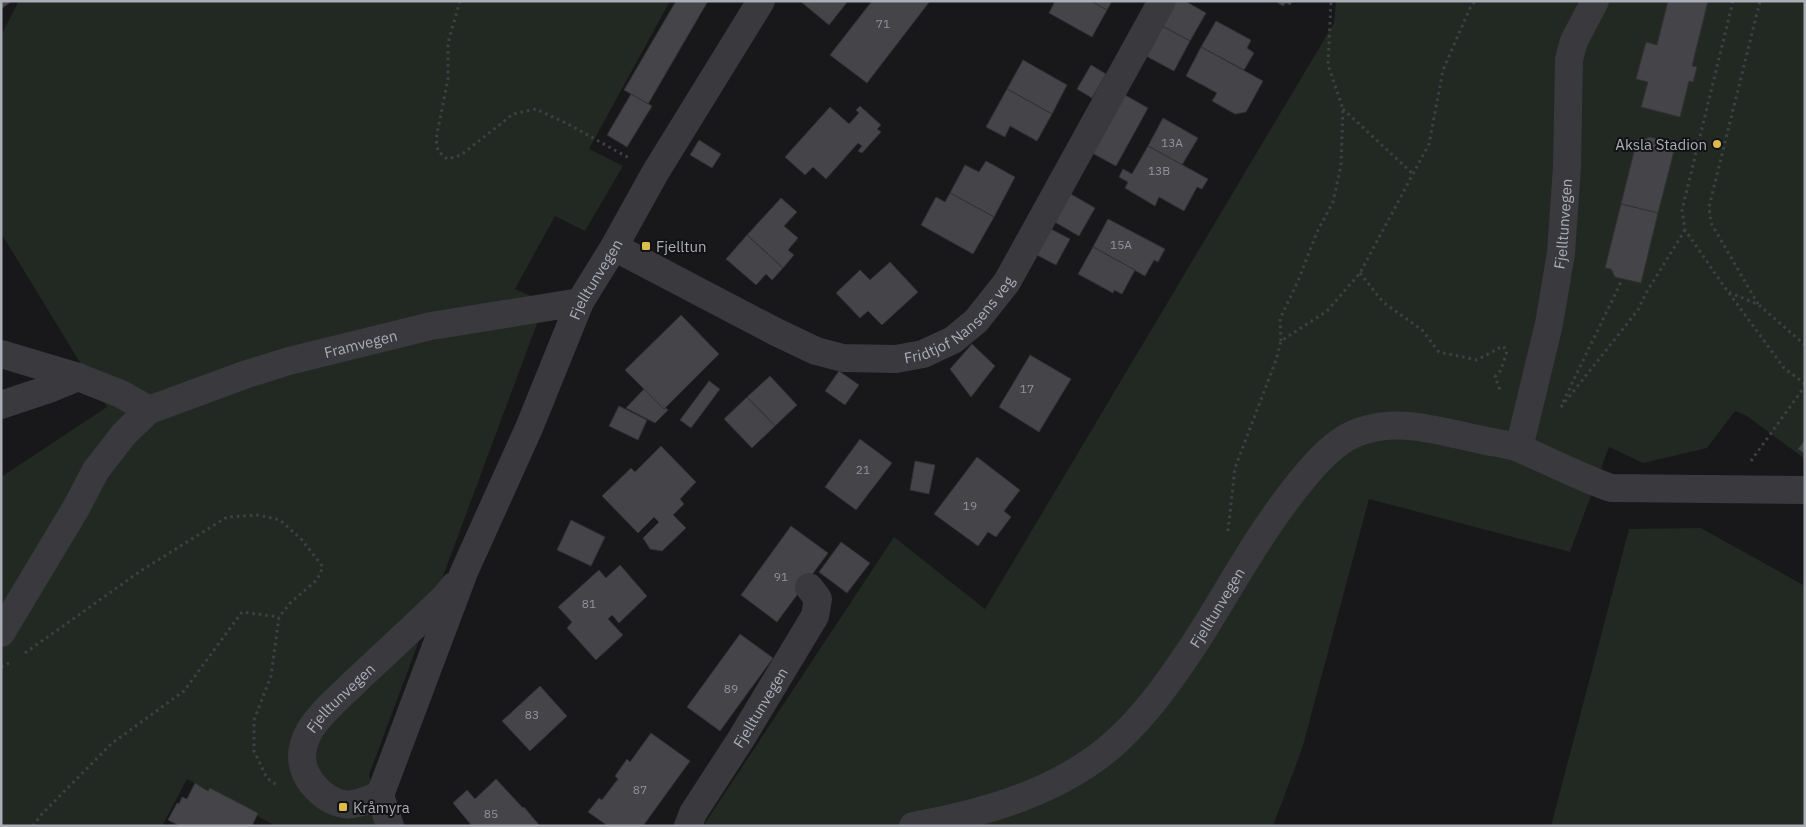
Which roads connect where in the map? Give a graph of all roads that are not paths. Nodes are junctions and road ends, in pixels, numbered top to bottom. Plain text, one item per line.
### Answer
1 (761, 1) edge
2 (1162, 1) edge
3 (1595, 1) edge
4 (614, 247) junction
5 (580, 302) junction
6 (1, 354) edge
7 (78, 377) junction
8 (1, 405) edge
9 (149, 410) junction
10 (1519, 448) junction
11 (1805, 490) edge
12 (464, 572) junction
13 (809, 587) dead end
14 (1, 633) edge
15 (380, 795) junction
16 (390, 826) edge
17 (688, 826) edge
18 (913, 826) edge

1 - 4 street, Fjelltunvegen
2 - 4 street, Fridtjof Nansens veg
3 - 10 street, Fjelltunvegen
4 - 5 street, Fjelltunvegen
5 - 9 street, Framvegen
5 - 12 street, Fjelltunvegen
6 - 7 street
7 - 8 street
7 - 9 street
9 - 14 street, Framvegen
10 - 11 street, Fjelltunvegen
10 - 18 street, Fjelltunvegen
12 - 15 street, Fjelltunvegen
12 - 15 street, Fjelltunvegen
13 - 17 street, Fjelltunvegen
15 - 16 street

